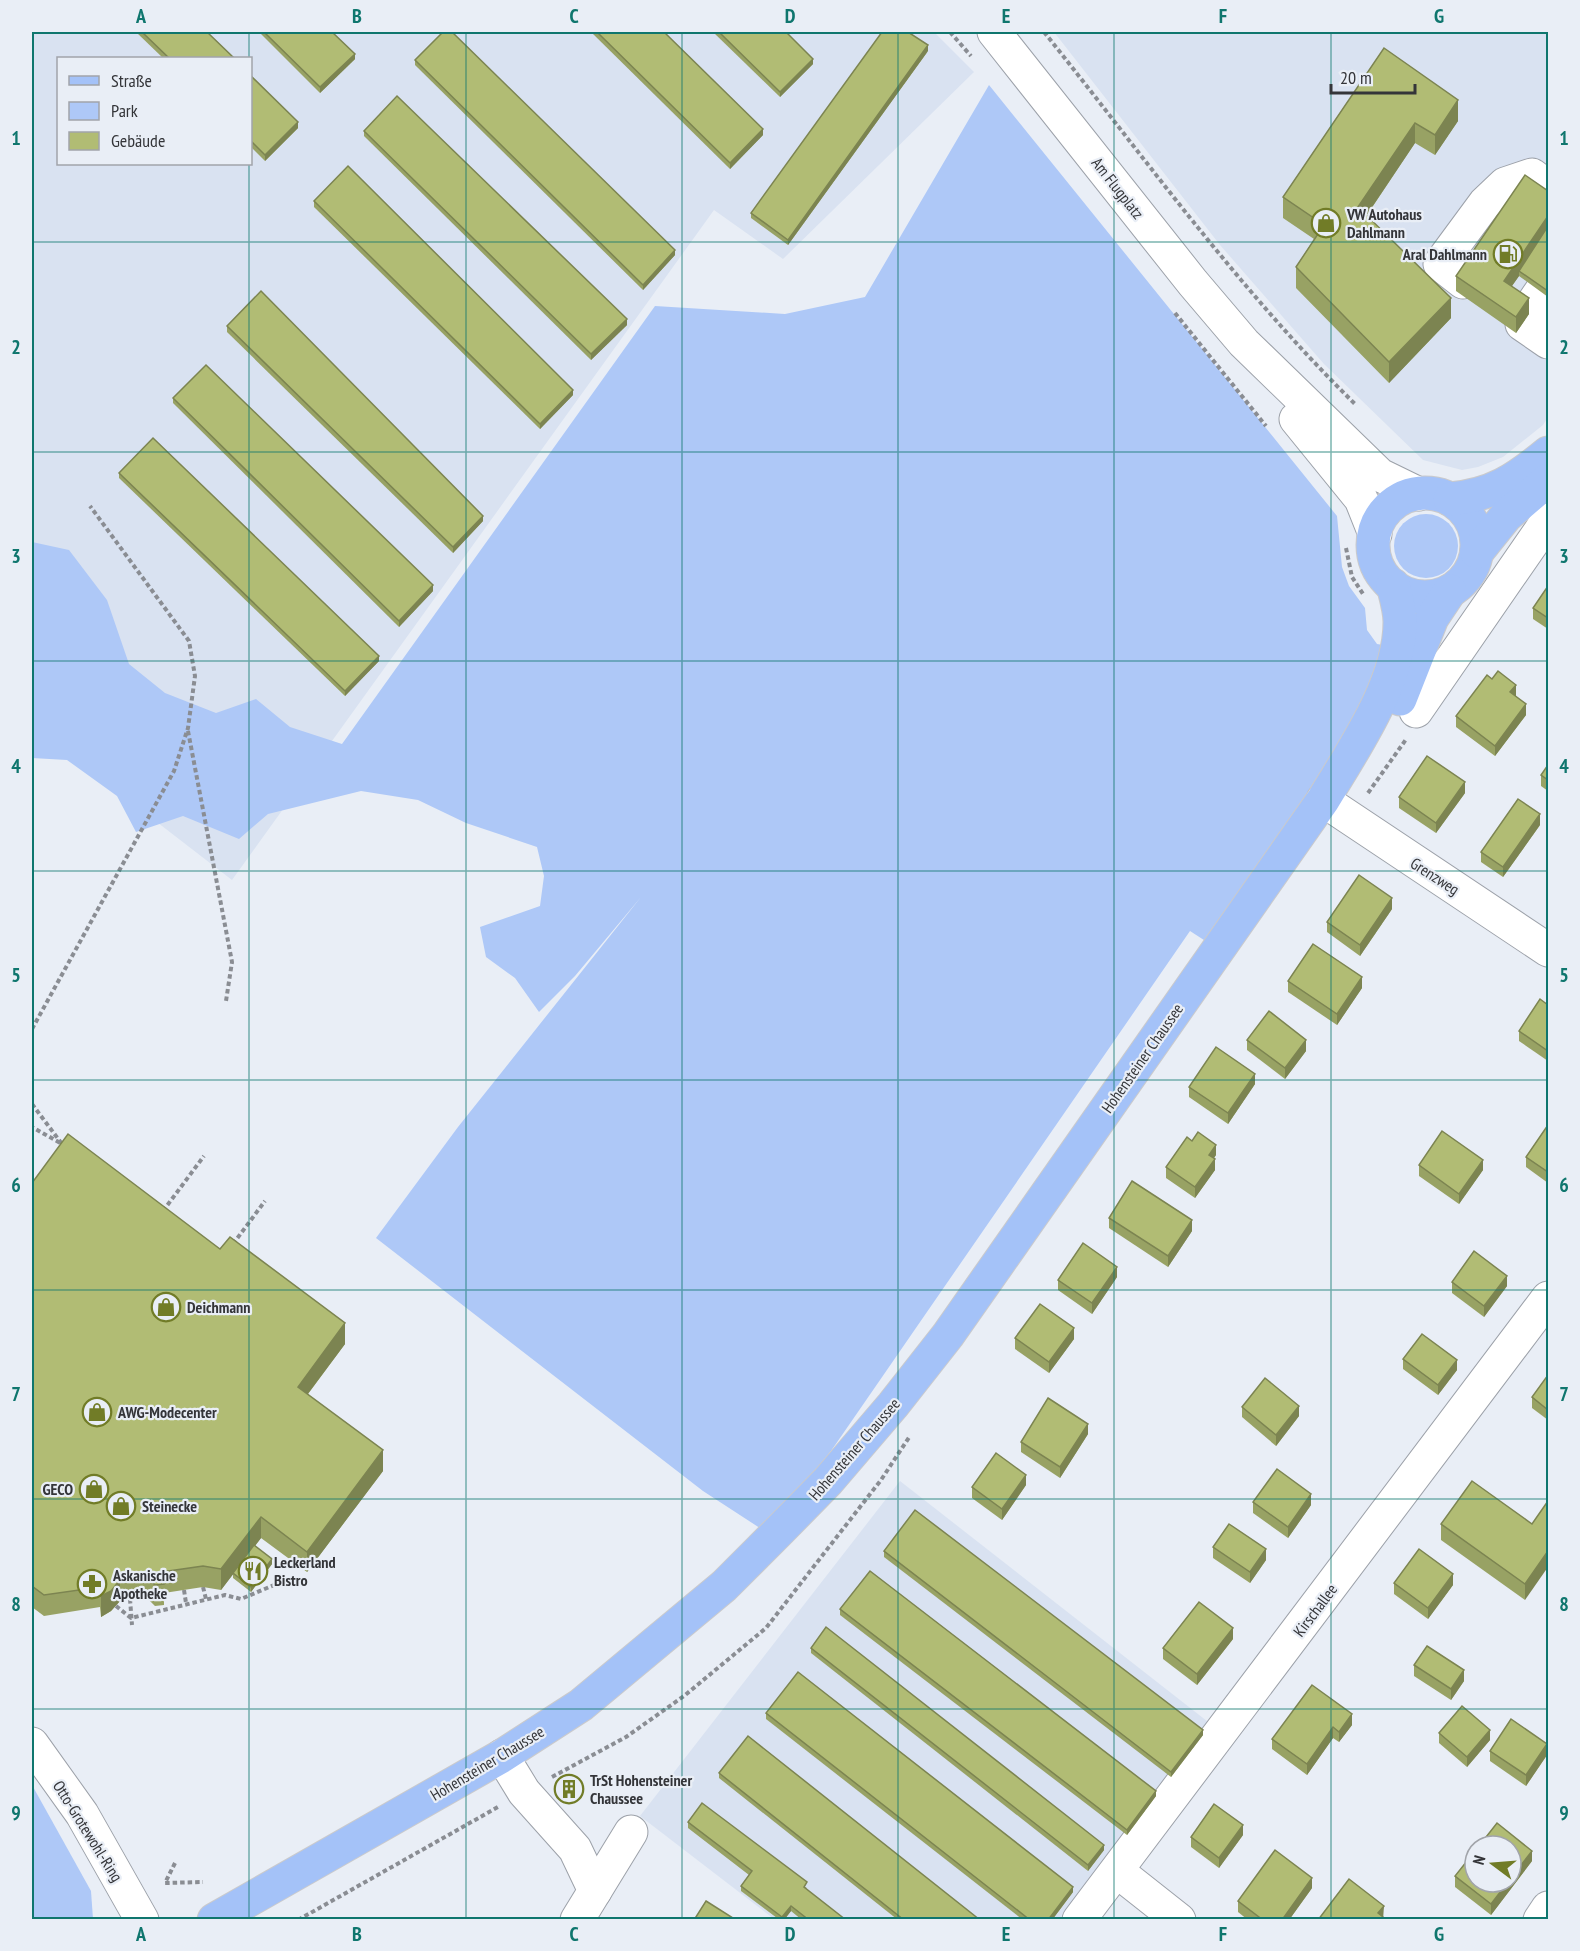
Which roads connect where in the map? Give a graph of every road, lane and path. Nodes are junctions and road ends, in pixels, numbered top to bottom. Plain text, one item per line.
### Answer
1 (994, 32) edge
2 (1044, 32) edge
3 (1548, 187) edge
4 (1548, 281) edge
5 (1463, 282) edge
6 (1540, 328) edge
7 (1244, 343) junction
8 (1359, 408) dead end
9 (1548, 453) edge
10 (1548, 480) edge
11 (1435, 496) junction
12 (90, 506) dead end
13 (1548, 520) edge
14 (1360, 538) junction
15 (1477, 552) junction
16 (1450, 591) junction
17 (1380, 593) junction
18 (1416, 711) dead end
19 (188, 728) junction
20 (1323, 800) junction
21 (1548, 950) edge
22 (226, 1001) dead end
23 (32, 1029) edge
24 (32, 1104) edge
25 (32, 1127) edge
26 (204, 1156) dead end
27 (265, 1201) dead end
28 (161, 1214) edge
29 (228, 1251) edge
30 (1548, 1298) edge
31 (286, 1580) dead end
32 (203, 1587) edge
33 (184, 1590) edge
34 (130, 1599) edge
35 (206, 1599) junction
36 (186, 1603) junction
37 (116, 1606) edge
38 (131, 1618) junction
39 (132, 1625) dead end
40 (32, 1744) edge
41 (502, 1756) junction
42 (631, 1832) dead end
43 (175, 1863) dead end
44 (1117, 1871) junction
45 (203, 1882) dead end
46 (595, 1891) junction
47 (1548, 1908) edge
48 (142, 1920) edge
49 (214, 1920) edge
50 (576, 1920) edge
51 (1079, 1920) edge
52 (1179, 1920) edge
53 (1540, 1920) edge

1 - 7 street, Am Flugplatz
2 - 8 path
3 - 5 street
4 - 6 street
7 - 11 street, Am Flugplatz
7 - 14 street, Am Flugplatz
9 - 11 main road
10 - 15 main road
11 - 14 main road
11 - 15 main road
12 - 19 path
13 - 18 street
14 - 17 main road
14 - 17 path
15 - 16 main road
16 - 17 main road
16 - 20 main road, Hohensteiner Chaussee
17 - 20 main road, Hohensteiner Chaussee
19 - 22 path
19 - 23 path
20 - 21 street, Grenzweg
20 - 41 main road, Hohensteiner Chaussee
24 - 25 path
26 - 28 path
27 - 29 path
30 - 44 street, Kirschallee
31 - 35 path
32 - 35 path
33 - 36 path
34 - 38 path
35 - 36 path
36 - 38 path
37 - 38 path
38 - 39 path
40 - 48 street, Otto-Grotewohl-Ring
41 - 46 street
41 - 49 main road, Hohensteiner Chaussee
42 - 46 street
43 - 45 path
44 - 51 street, Kirschallee
44 - 52 street
46 - 50 street
47 - 53 street

